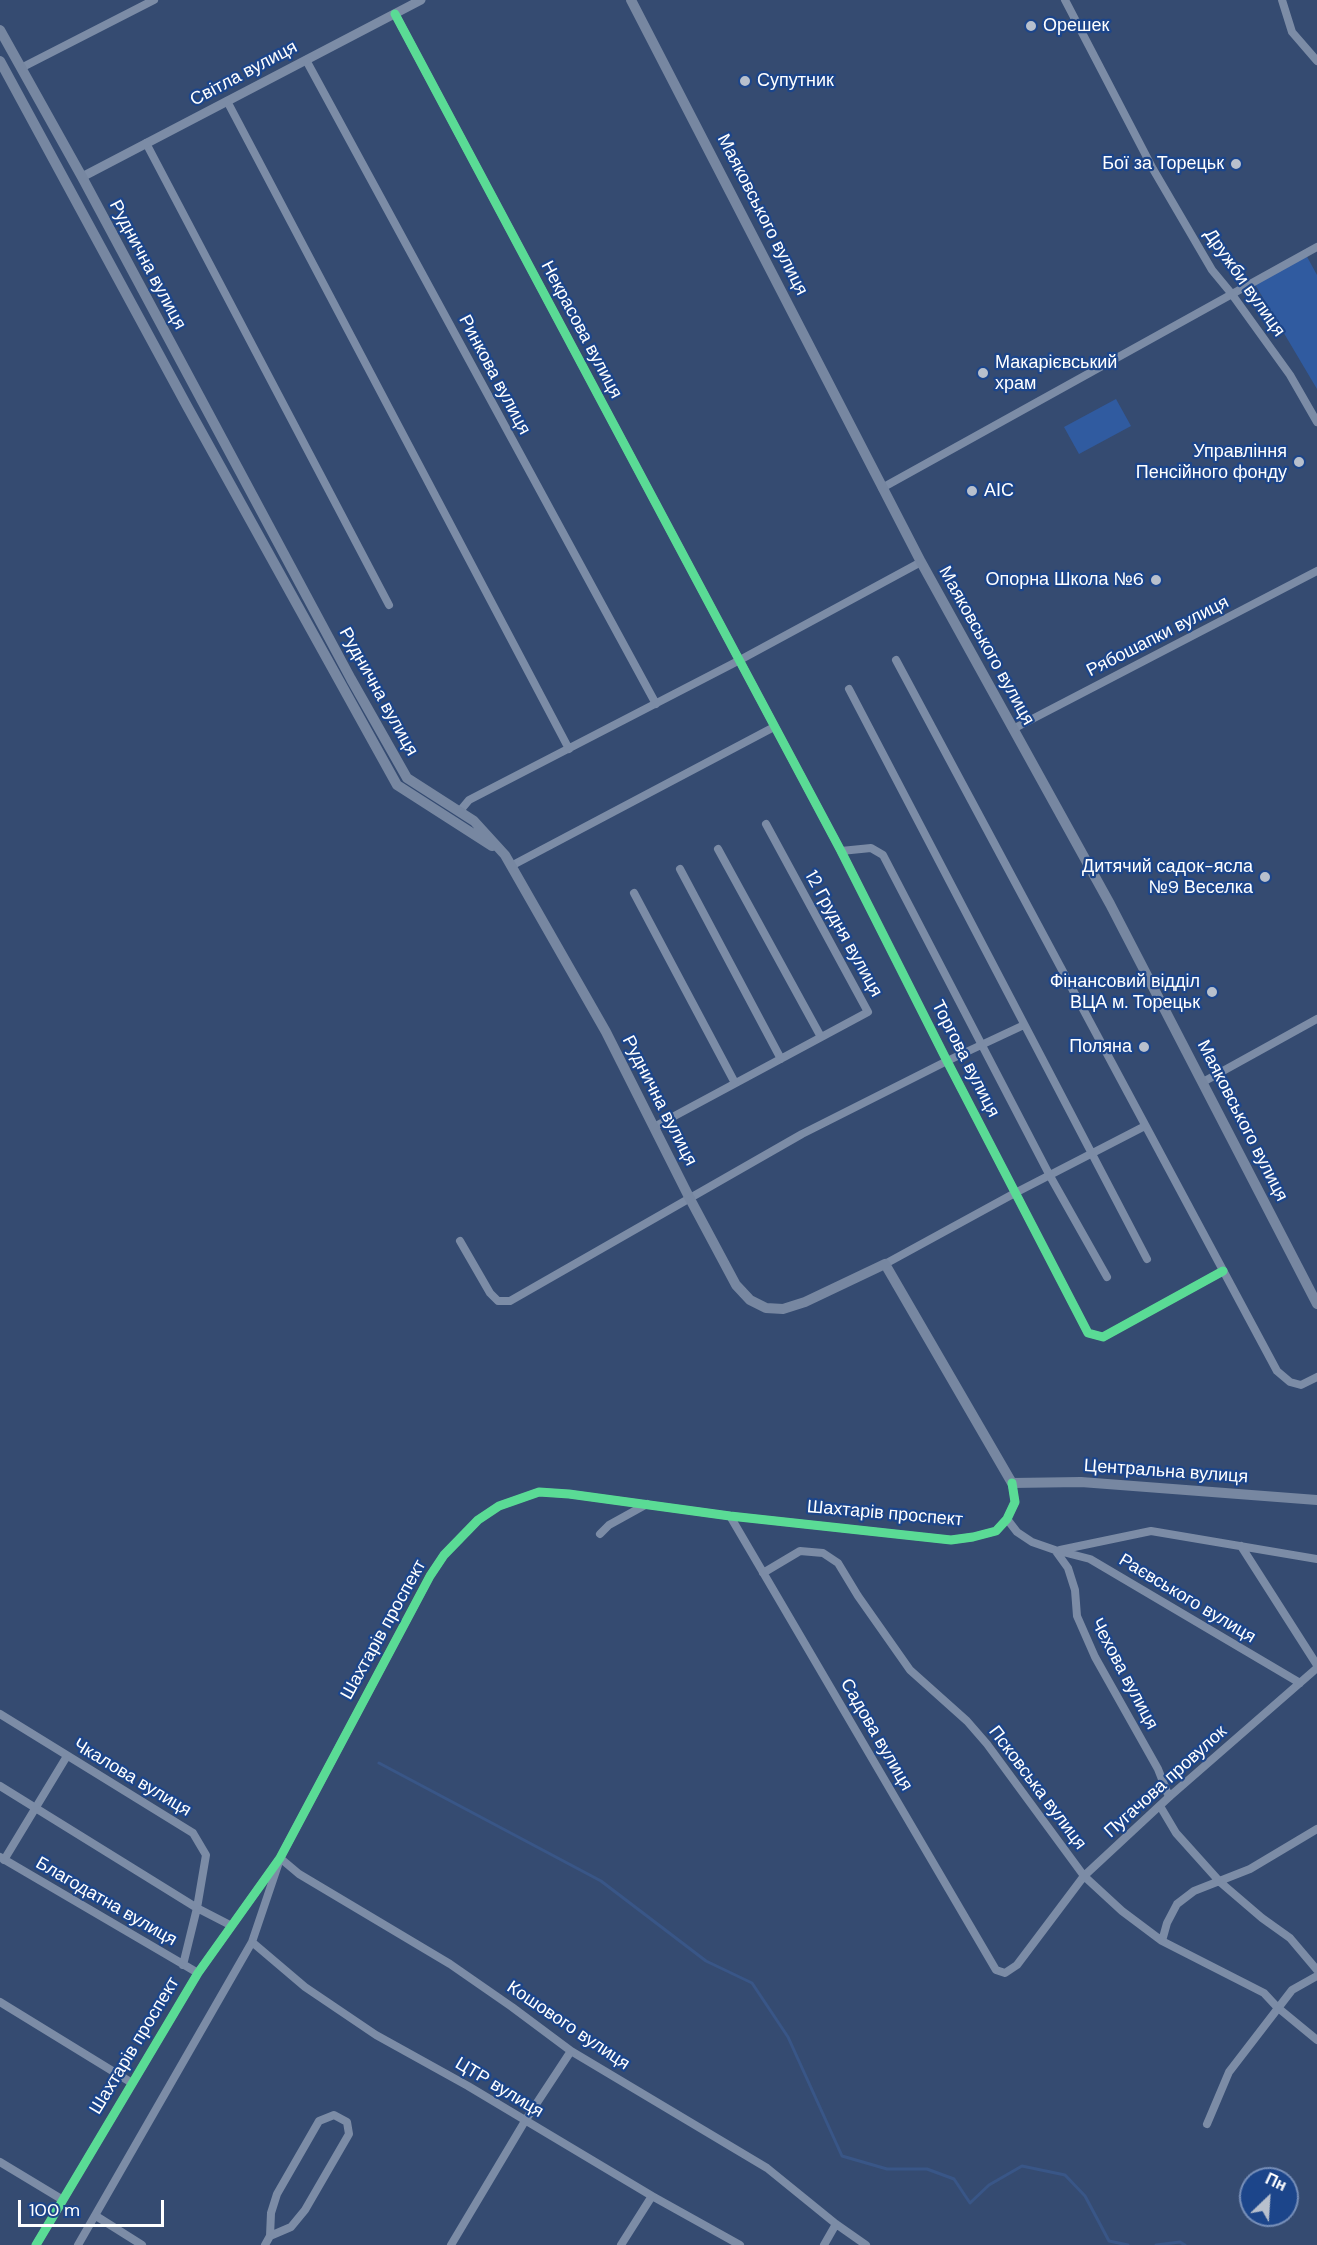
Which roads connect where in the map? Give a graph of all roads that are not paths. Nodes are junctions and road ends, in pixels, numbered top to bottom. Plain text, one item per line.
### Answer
1 (154, 0) edge
2 (421, 0) edge
3 (631, 0) edge
4 (1065, 0) edge
5 (1282, 0) edge
6 (395, 14) junction
7 (0, 30) edge
8 (306, 60) junction
9 (0, 61) edge
10 (1317, 61) edge
11 (21, 68) junction
12 (227, 101) junction
13 (146, 144) junction
14 (82, 177) junction
15 (1317, 247) edge
16 (1231, 292) junction
17 (1317, 422) edge
18 (882, 488) junction
19 (921, 562) junction
20 (1317, 571) edge
21 (389, 605) dead end
22 (896, 660) dead end
23 (738, 661) junction
24 (849, 688) dead end
25 (656, 704) junction
26 (774, 727) junction
27 (1013, 729) junction
28 (569, 749) junction
29 (459, 812) junction
30 (766, 824) dead end
31 (718, 849) dead end
32 (841, 850) junction
33 (505, 855) junction
34 (512, 866) junction
35 (680, 869) dead end
36 (634, 893) dead end
37 (1317, 1019) edge
38 (1024, 1025) junction
39 (821, 1037) junction
40 (983, 1045) junction
41 (781, 1059) junction
42 (947, 1061) junction
43 (1203, 1082) junction
44 (735, 1083) junction
45 (1144, 1126) junction
46 (654, 1127) junction
47 (1091, 1154) junction
48 (1050, 1176) junction
49 (1015, 1193) junction
50 (689, 1197) junction
51 (460, 1241) dead end
52 (1147, 1258) dead end
53 (885, 1263) junction
54 (1223, 1271) junction
55 (1107, 1277) dead end
56 (1317, 1304) edge
57 (1317, 1377) edge
58 (1012, 1483) junction
59 (1317, 1500) edge
60 (647, 1504) junction
61 (730, 1516) junction
62 (1007, 1519) junction
63 (600, 1534) dead end
64 (1241, 1546) junction
65 (1055, 1550) junction
66 (1317, 1558) edge
67 (763, 1573) junction
68 (1317, 1667) edge
69 (1300, 1683) junction
70 (0, 1714) edge
71 (68, 1756) junction
72 (0, 1786) edge
73 (1169, 1797) junction
74 (1160, 1806) junction
75 (34, 1808) junction
76 (1317, 1829) edge
77 (2, 1858) edge
78 (280, 1858) junction
79 (1084, 1876) junction
80 (1220, 1882) junction
81 (197, 1908) junction
82 (230, 1925) junction
83 (1162, 1941) junction
84 (252, 1942) junction
85 (183, 1965) junction
86 (996, 1970) joint
87 (1317, 1970) edge
88 (198, 1973) junction
89 (1317, 1976) edge
90 (0, 2002) edge
91 (1277, 2007) junction
92 (1317, 2040) edge
93 (571, 2051) junction
94 (132, 2083) junction
95 (525, 2121) junction
96 (1207, 2124) dead end
97 (0, 2162) edge
98 (652, 2196) junction
99 (63, 2200) junction
100 (96, 2216) junction
101 (836, 2224) junction
102 (270, 2236) junction
103 (36, 2245) edge
104 (78, 2245) edge
105 (142, 2245) edge
106 (265, 2245) edge
107 (451, 2245) edge
108 (621, 2245) edge
109 (740, 2245) edge
110 (824, 2245) edge
111 (866, 2245) edge

1 - 11 street
2 - 6 street, Світла вулиця
3 - 18 main road, Маяковського вулиця
4 - 16 street, Дружби вулиця
5 - 10 street
6 - 8 street, Світла вулиця
6 - 23 street, Некрасова вулиця
7 - 11 main road, Руднична вулиця
8 - 12 street, Світла вулиця
8 - 25 street, Ринкова вулиця
9 - 33 main road
11 - 14 main road, Руднична вулиця
12 - 13 street, Світла вулиця
12 - 28 street
13 - 14 street, Світла вулиця
13 - 21 street
14 - 29 main road, Руднична вулиця
15 - 16 street
16 - 17 street, Дружби вулиця
16 - 18 street
18 - 19 main road, Маяковського вулиця
19 - 23 street
19 - 27 main road, Маяковського вулиця
20 - 27 street, Рябошапки вулиця
22 - 45 street
23 - 25 street
23 - 26 street, Некрасова вулиця
24 - 38 street
25 - 28 street
26 - 32 street, Торгова вулиця
26 - 34 street
27 - 43 main road, Маяковського вулиця
28 - 29 street
29 - 33 main road, Руднична вулиця
30 - 39 street, 12 Грудня вулиця
31 - 39 street
32 - 40 street
32 - 42 street, Торгова вулиця
33 - 34 main road, Руднична вулиця
34 - 46 main road, Руднична вулиця
35 - 41 street
36 - 44 street
37 - 43 street
38 - 40 street
38 - 47 street
39 - 41 street, 12 Грудня вулиця
40 - 42 street
40 - 48 street
41 - 44 street, 12 Грудня вулиця
42 - 49 street, Торгова вулиця
42 - 50 street
43 - 56 main road, Маяковського вулиця
44 - 46 street, 12 Грудня вулиця
45 - 47 street, Руднична вулиця
45 - 54 street
46 - 50 main road, Руднична вулиця
47 - 48 street, Руднична вулиця
47 - 52 street
48 - 49 street, Руднична вулиця
48 - 55 street
49 - 53 street, Руднична вулиця
49 - 54 street, Торгова вулиця
50 - 51 street
50 - 53 main road, Руднична вулиця
53 - 58 main road
54 - 57 street
58 - 59 main road, Центральна вулиця
58 - 62 street
60 - 61 street, Шахтарів проспект
60 - 63 street
60 - 78 street, Шахтарів проспект
61 - 62 street, Шахтарів проспект
61 - 67 street, Садова вулиця
62 - 65 street
64 - 65 street
64 - 66 street
64 - 68 street
65 - 69 street, Раєвського вулиця
65 - 73 street, Чехова вулиця
67 - 79 street, Псковська вулиця
67 - 86 street, Садова вулиця
68 - 69 street, Пугачова провулок
69 - 73 street, Пугачова провулок
70 - 71 street, Чкалова вулиця
71 - 75 street
71 - 81 street, Чкалова вулиця
72 - 75 street
73 - 74 street, Пугачова провулок
74 - 79 street, Пугачова провулок
74 - 80 street
75 - 77 street
75 - 81 street
76 - 80 street
77 - 85 street, Благодатна вулиця
78 - 82 street, Шахтарів проспект
78 - 84 street, Шахтарів проспект
78 - 93 street, Кошового вулиця
79 - 83 street, Псковська вулиця
79 - 86 street, Пугачова провулок
80 - 83 street
80 - 87 street
81 - 82 street
81 - 85 street, Чкалова вулиця
82 - 88 street, Шахтарів проспект
83 - 91 street, Псковська вулиця
84 - 95 street, ЦТР вулиця
84 - 100 street, Шахтарів проспект
85 - 88 street, Благодатна вулиця
88 - 94 street, Шахтарів проспект
89 - 91 street
90 - 94 street
91 - 92 street, Псковська вулиця
91 - 96 street
93 - 95 street
93 - 101 street, Кошового вулиця
94 - 99 street, Шахтарів проспект
95 - 98 street, ЦТР вулиця
95 - 107 street
97 - 99 street
98 - 108 street
98 - 109 street, ЦТР вулиця
99 - 103 street, Шахтарів проспект
100 - 104 street, Шахтарів проспект
100 - 105 street
101 - 110 street
101 - 111 street, Кошового вулиця
102 - 102 street
102 - 106 street

